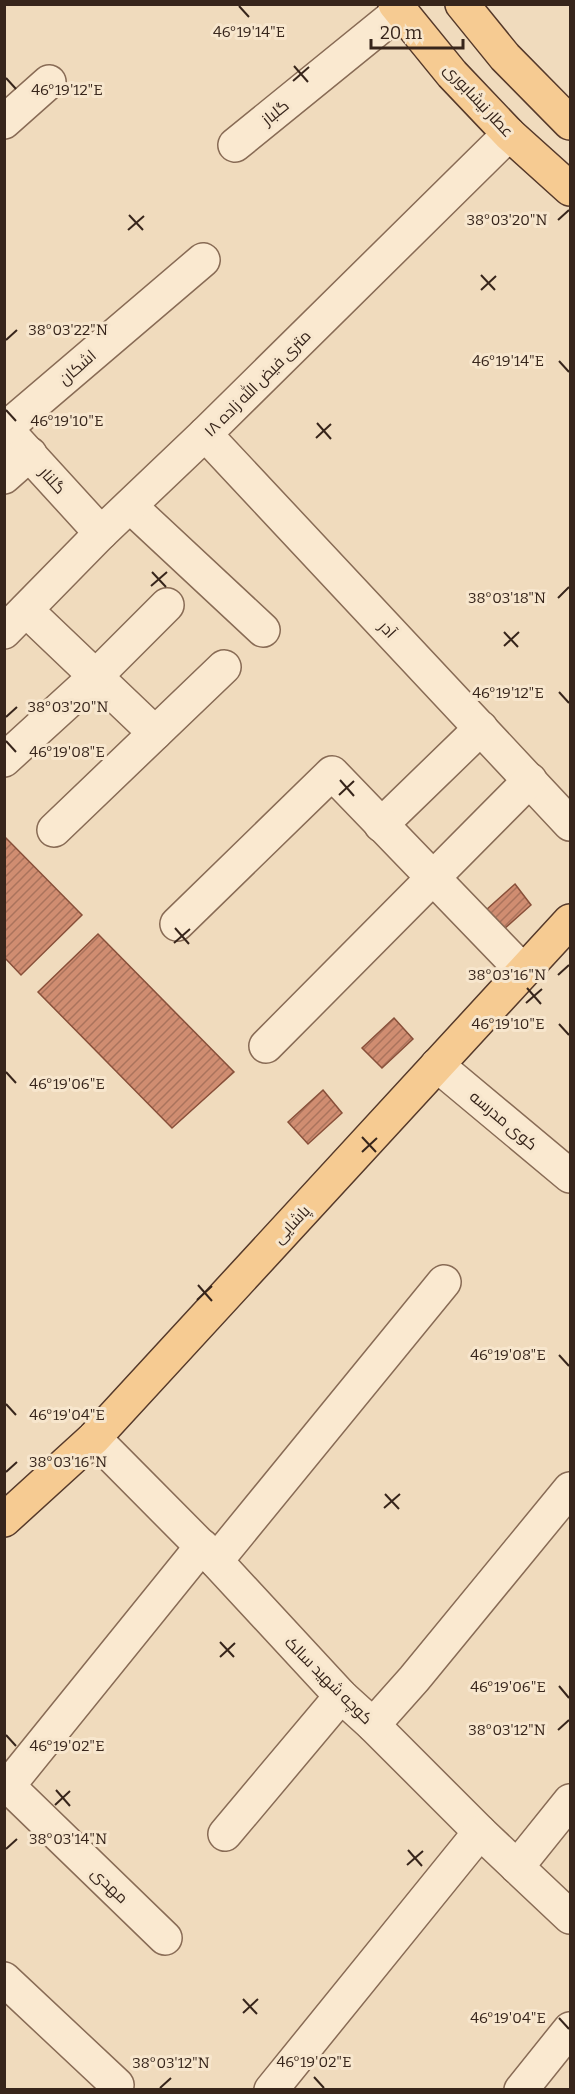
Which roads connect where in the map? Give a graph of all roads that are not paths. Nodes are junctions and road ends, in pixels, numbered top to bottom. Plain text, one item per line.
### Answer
1 (462, 4) edge
2 (397, 8) edge
3 (49, 82) dead end
4 (4, 122) edge
5 (570, 123) edge
6 (509, 134) junction
7 (235, 145) dead end
8 (570, 189) edge
9 (203, 260) dead end
10 (5, 428) edge
11 (205, 434) junction
12 (30, 454) junction
13 (4, 477) edge
14 (130, 506) junction
15 (101, 533) junction
16 (167, 605) dead end
17 (15, 621) edge
18 (263, 630) dead end
19 (224, 667) dead end
20 (96, 676) junction
21 (481, 728) junction
22 (155, 733) junction
23 (4, 760) edge
24 (530, 780) junction
25 (570, 824) edge
26 (381, 825) junction
27 (54, 830) dead end
28 (433, 879) junction
29 (570, 922) edge
30 (177, 924) dead end
31 (524, 971) junction
32 (266, 1046) dead end
33 (437, 1065) junction
34 (569, 1173) edge
35 (444, 1282) dead end
36 (94, 1438) junction
37 (570, 1489) edge
38 (4, 1520) edge
39 (209, 1554) junction
40 (341, 1696) junction
41 (374, 1725) junction
42 (6, 1784) edge
43 (570, 1801) edge
44 (480, 1832) junction
45 (225, 1834) dead end
46 (518, 1867) junction
47 (570, 1917) edge
48 (165, 1938) dead end
49 (4, 1979) edge
50 (570, 2029) edge
51 (117, 2085) dead end
52 (271, 2090) edge
53 (521, 2090) edge

1 - 5 main road
2 - 6 main road, عطار نیشابوری
2 - 7 street, گلباز
3 - 4 street
6 - 8 main road, عطار نیشابوری
6 - 11 street, ۱۸ متری فیض الله زاده
9 - 10 street, اشکان
10 - 12 street, گلنار
11 - 14 street, ۱۸ متری فیض الله زاده
11 - 21 street, آدر
12 - 13 street
12 - 15 street, گلنار
14 - 15 street, ۱۸ متری فیض الله زاده
14 - 18 street
15 - 17 street, ۱۸ متری فیض الله زاده
16 - 20 street
17 - 20 street
19 - 22 street
20 - 22 street
20 - 23 street
21 - 24 street, آدر
21 - 26 street
22 - 27 street
24 - 25 street, آدر
24 - 28 street
26 - 28 street
26 - 30 street
28 - 31 street
28 - 32 street
29 - 31 main road, پاشایی
31 - 33 main road, پاشایی
33 - 34 street, کوی مدرسه
33 - 36 main road, پاشایی
35 - 39 street
36 - 38 main road, پاشایی
36 - 39 street, کوچه شهید سالک
37 - 41 street
39 - 40 street, کوچه شهید سالک
39 - 42 street
40 - 41 street, کوچه شهید سالک
40 - 45 street
41 - 44 street, کوچه شهید سالک
42 - 48 street, مهدی
43 - 46 street
44 - 46 street, کوچه شهید سالک
44 - 52 street
46 - 47 street, کوچه شهید سالک
49 - 51 street
50 - 53 street

